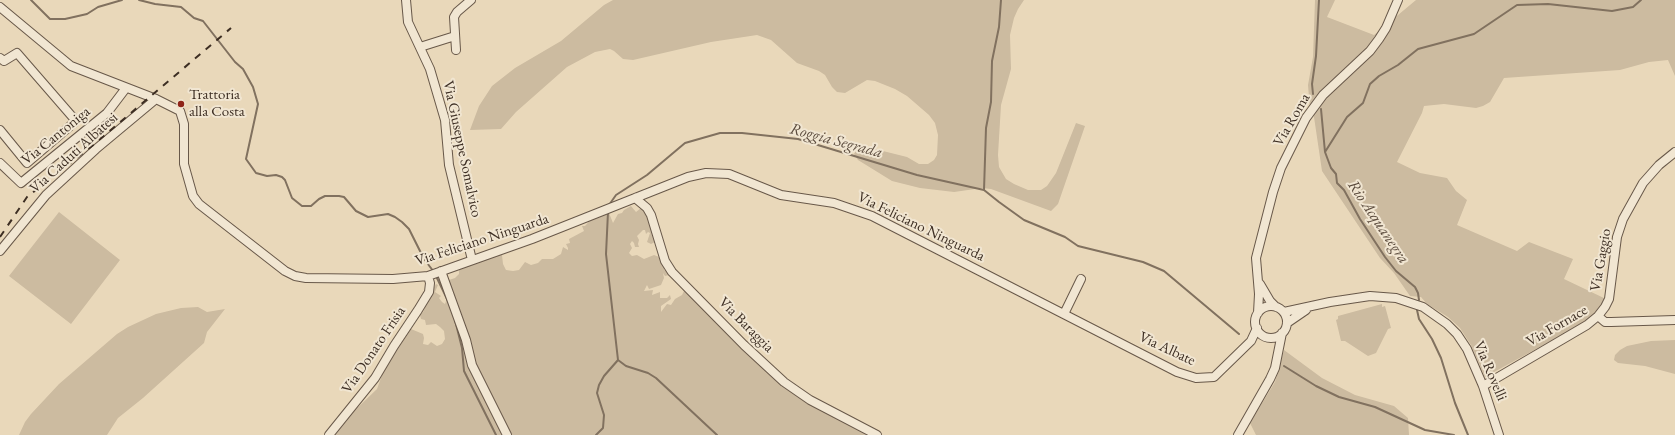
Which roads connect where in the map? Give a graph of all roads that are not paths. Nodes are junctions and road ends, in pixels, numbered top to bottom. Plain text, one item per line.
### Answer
1 (406, 0) edge
2 (471, 0) edge
3 (1398, 0) edge
4 (0, 7) edge
5 (455, 36) junction
6 (420, 47) junction
7 (456, 50) dead end
8 (0, 58) edge
9 (126, 88) junction
10 (156, 99) junction
11 (0, 130) edge
12 (1675, 152) edge
13 (0, 163) edge
14 (635, 198) junction
15 (0, 251) edge
16 (472, 260) junction
17 (435, 273) junction
18 (1257, 278) junction
19 (1081, 279) dead end
20 (1276, 307) junction
21 (1310, 307) junction
22 (1284, 312) junction
23 (1258, 313) junction
24 (1064, 314) junction
25 (1598, 316) junction
26 (1675, 320) edge
27 (1287, 323) junction
28 (1257, 328) junction
29 (1282, 333) junction
30 (1265, 336) junction
31 (1251, 340) junction
32 (1278, 354) junction
33 (1483, 386) junction
34 (330, 435) edge
35 (507, 435) edge
36 (877, 435) edge
37 (1238, 435) edge
38 (1499, 435) edge

1 - 6 street, Via Giuseppe Somalvico
2 - 5 street
3 - 18 street, Via Roma
4 - 9 street, Via Feliciano Ninguarda
5 - 6 street
5 - 7 street
6 - 16 street, Via Giuseppe Somalvico
8 - 11 street
9 - 10 street, Via Feliciano Ninguarda
9 - 13 street, Via Cantoniga
10 - 15 street, Via Caduti Albatesi
10 - 17 street, Via Feliciano Ninguarda
12 - 25 street, Via Gaggio
14 - 16 street, Via Feliciano Ninguarda
14 - 24 street, Via Feliciano Ninguarda
14 - 36 street, Via Baraggia
16 - 17 street, Via Feliciano Ninguarda
17 - 34 street, Via Donato Frisia
17 - 35 street
18 - 20 street, Via Roma
18 - 23 street, Via Roma
19 - 24 street
20 - 22 street
20 - 23 street
21 - 22 street, Via Rovelli
21 - 27 street, Via Rovelli
21 - 33 street, Via Rovelli
22 - 27 street
23 - 28 street
24 - 31 street, Via Albate
25 - 26 street, Via Fornace
25 - 33 street, Via Fornace
27 - 29 street
28 - 30 street
28 - 31 street, Via Albate
29 - 30 street
29 - 32 street
30 - 31 street, Via Albate
30 - 32 street
32 - 37 street
33 - 38 street, Via Rovelli

